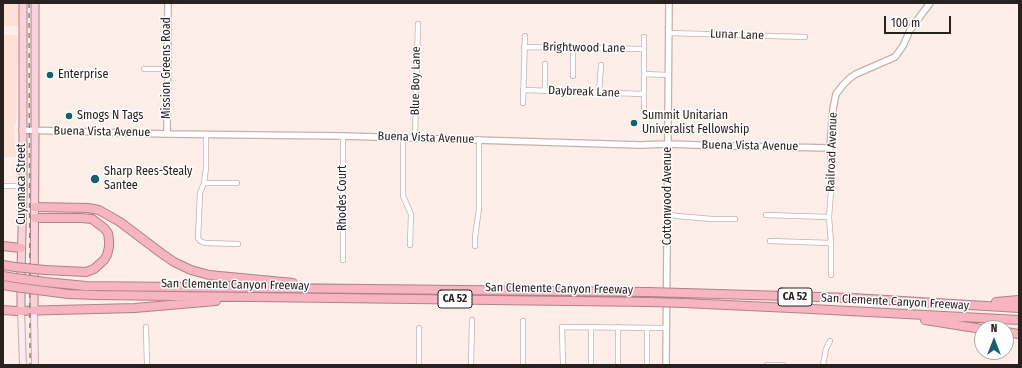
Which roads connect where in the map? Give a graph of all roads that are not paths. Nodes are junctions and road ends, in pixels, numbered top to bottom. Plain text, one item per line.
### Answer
1 (23, 3) edge
2 (35, 3) edge
3 (168, 3) edge
4 (669, 3) edge
5 (930, 3) edge
6 (418, 24) dead end
7 (669, 33) junction
8 (525, 36) dead end
9 (644, 37) dead end
10 (805, 37) dead end
11 (524, 47) junction
12 (573, 48) junction
13 (644, 49) junction
14 (545, 64) dead end
15 (600, 65) dead end
16 (144, 69) dead end
17 (167, 69) junction
18 (644, 74) junction
19 (668, 75) junction
20 (573, 76) dead end
21 (523, 90) junction
22 (545, 91) junction
23 (599, 92) junction
24 (644, 94) junction
25 (523, 103) dead end
26 (644, 107) dead end
27 (22, 130) junction
28 (35, 130) junction
29 (167, 134) junction
30 (206, 134) junction
31 (343, 136) junction
32 (403, 137) junction
33 (415, 138) junction
34 (479, 139) junction
35 (668, 144) junction
36 (830, 148) junction
37 (204, 183) junction
38 (237, 183) dead end
39 (3, 186) edge
40 (22, 186) junction
41 (35, 207) junction
42 (668, 214) junction
43 (766, 215) dead end
44 (35, 218) junction
45 (829, 218) junction
46 (735, 219) dead end
47 (770, 241) dead end
48 (831, 243) junction
49 (238, 244) dead end
50 (410, 245) dead end
51 (3, 246) edge
52 (475, 246) dead end
53 (21, 248) junction
54 (343, 260) dead end
55 (3, 265) edge
56 (831, 275) dead end
57 (3, 276) edge
58 (3, 285) edge
59 (45, 286) junction
60 (370, 289) junction
61 (261, 297) junction
62 (1019, 300) edge
63 (954, 304) junction
64 (1019, 308) edge
65 (3, 310) edge
66 (21, 310) junction
67 (34, 310) junction
68 (876, 313) junction
69 (472, 320) dead end
70 (1019, 320) edge
71 (522, 321) dead end
72 (146, 327) dead end
73 (591, 327) junction
74 (618, 327) junction
75 (419, 328) dead end
76 (647, 328) junction
77 (666, 328) junction
78 (974, 328) edge
79 (830, 341) dead end
80 (23, 365) edge
81 (35, 365) edge
82 (146, 365) edge
83 (419, 365) edge
84 (471, 365) edge
85 (522, 365) edge
86 (563, 365) edge
87 (591, 365) edge
88 (618, 365) edge
89 (647, 365) edge
90 (666, 365) edge
91 (767, 365) edge
92 (783, 365) edge
93 (823, 365) edge

1 - 27 main road, Cuyamaca Street
2 - 28 main road, Cuyamaca Street
3 - 17 street, Mission Greens Road
4 - 7 street, Cottonwood Avenue
5 - 36 street, Railroad Avenue
6 - 33 street, Blue Boy Lane
7 - 10 street, Lunar Lane
7 - 19 street, Cottonwood Avenue
8 - 11 street
9 - 13 street
11 - 12 street, Brightwood Lane
11 - 21 street
12 - 13 street, Brightwood Lane
12 - 20 street
13 - 18 street
14 - 22 street
15 - 23 street
16 - 17 street
17 - 29 street, Mission Greens Road
18 - 19 street
18 - 24 street
19 - 35 street, Cottonwood Avenue
21 - 22 street, Daybreak Lane
21 - 25 street
22 - 23 street, Daybreak Lane
23 - 24 street, Daybreak Lane
24 - 26 street
27 - 28 street, Buena Vista Avenue
27 - 40 main road, Cuyamaca Street
28 - 29 street, Buena Vista Avenue
28 - 41 main road, Cuyamaca Street
29 - 30 street, Buena Vista Avenue
30 - 31 street, Buena Vista Avenue
30 - 37 street
31 - 32 street, Buena Vista Avenue
31 - 54 street, Rhodes Court
32 - 33 street, Buena Vista Avenue
32 - 50 street
33 - 34 street, Buena Vista Avenue
34 - 35 street, Buena Vista Avenue
34 - 52 street
35 - 36 street, Buena Vista Avenue
35 - 42 street, Cottonwood Avenue
36 - 45 street, Railroad Avenue
37 - 38 street
37 - 49 street
39 - 40 street
40 - 53 main road, Cuyamaca Street
41 - 44 main road, Cuyamaca Street
41 - 60 highway
42 - 46 street
42 - 77 street, Cottonwood Avenue
43 - 45 street
44 - 55 highway, bridge
44 - 67 main road, Cuyamaca Street
45 - 48 street, Railroad Avenue
47 - 48 street
48 - 56 street, Railroad Avenue
51 - 53 highway
53 - 66 main road, Cuyamaca Street
57 - 59 highway, San Clemente Canyon Freeway / CA 52, bridge
58 - 59 highway, San Clemente Canyon Freeway / CA 52, bridge
59 - 60 highway, San Clemente Canyon Freeway / CA 52
59 - 61 highway, San Clemente Canyon Freeway / CA 52
60 - 63 highway, San Clemente Canyon Freeway / CA 52, bridge
61 - 67 highway
61 - 68 highway, San Clemente Canyon Freeway / CA 52, bridge
62 - 63 highway
63 - 64 highway, San Clemente Canyon Freeway / CA 52
65 - 66 highway
66 - 67 highway
66 - 80 main road, Cuyamaca Street
67 - 81 main road, Cuyamaca Street
68 - 70 highway, San Clemente Canyon Freeway / CA 52
68 - 78 highway
69 - 84 street
71 - 85 street
72 - 82 street
73 - 74 street
73 - 86 street
73 - 87 street
74 - 76 street
74 - 88 street
75 - 83 street
76 - 77 street
76 - 89 street
77 - 90 street, Cottonwood Avenue
79 - 93 street
91 - 92 street

